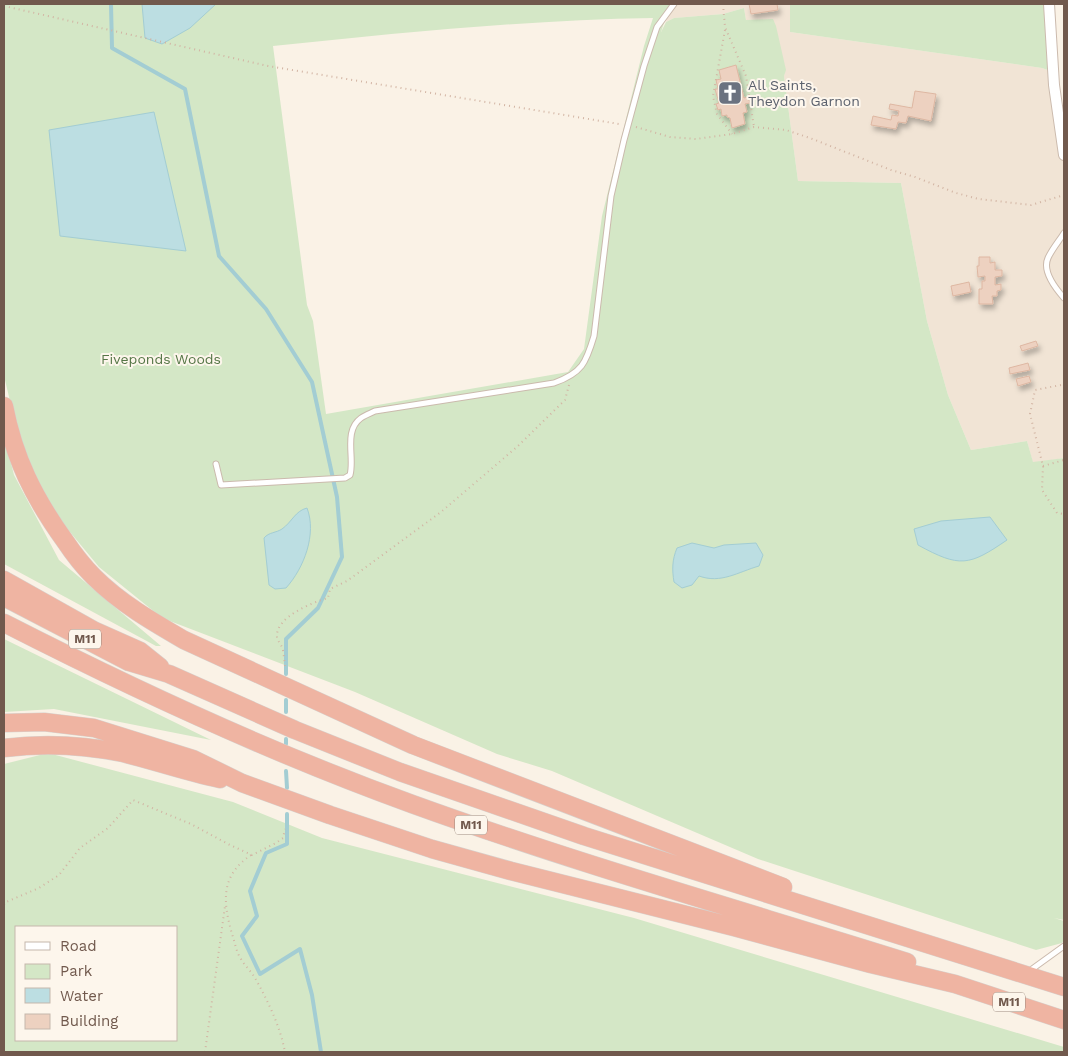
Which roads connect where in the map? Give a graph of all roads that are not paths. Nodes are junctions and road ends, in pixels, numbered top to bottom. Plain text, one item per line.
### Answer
1 (674, 4) edge
2 (1048, 4) edge
3 (1064, 155) edge
4 (1064, 234) edge
5 (1064, 298) edge
6 (4, 406) edge
7 (216, 464) dead end
8 (4, 580) edge
9 (4, 597) edge
10 (4, 622) edge
11 (169, 674) junction
12 (4, 723) edge
13 (4, 748) edge
14 (242, 783) junction
15 (1064, 946) edge
16 (941, 947) junction
17 (1025, 974) junction
18 (955, 984) junction
19 (1064, 987) edge
20 (1064, 1020) edge

1 - 7 lane
2 - 3 street
4 - 5 lane
6 - 16 highway
8 - 11 highway
9 - 11 highway, M11
10 - 18 highway, M11
11 - 16 highway, M11
12 - 14 highway
13 - 14 highway
14 - 18 highway
15 - 17 lane
16 - 17 highway, M11
17 - 19 highway, M11
18 - 20 highway, M11

